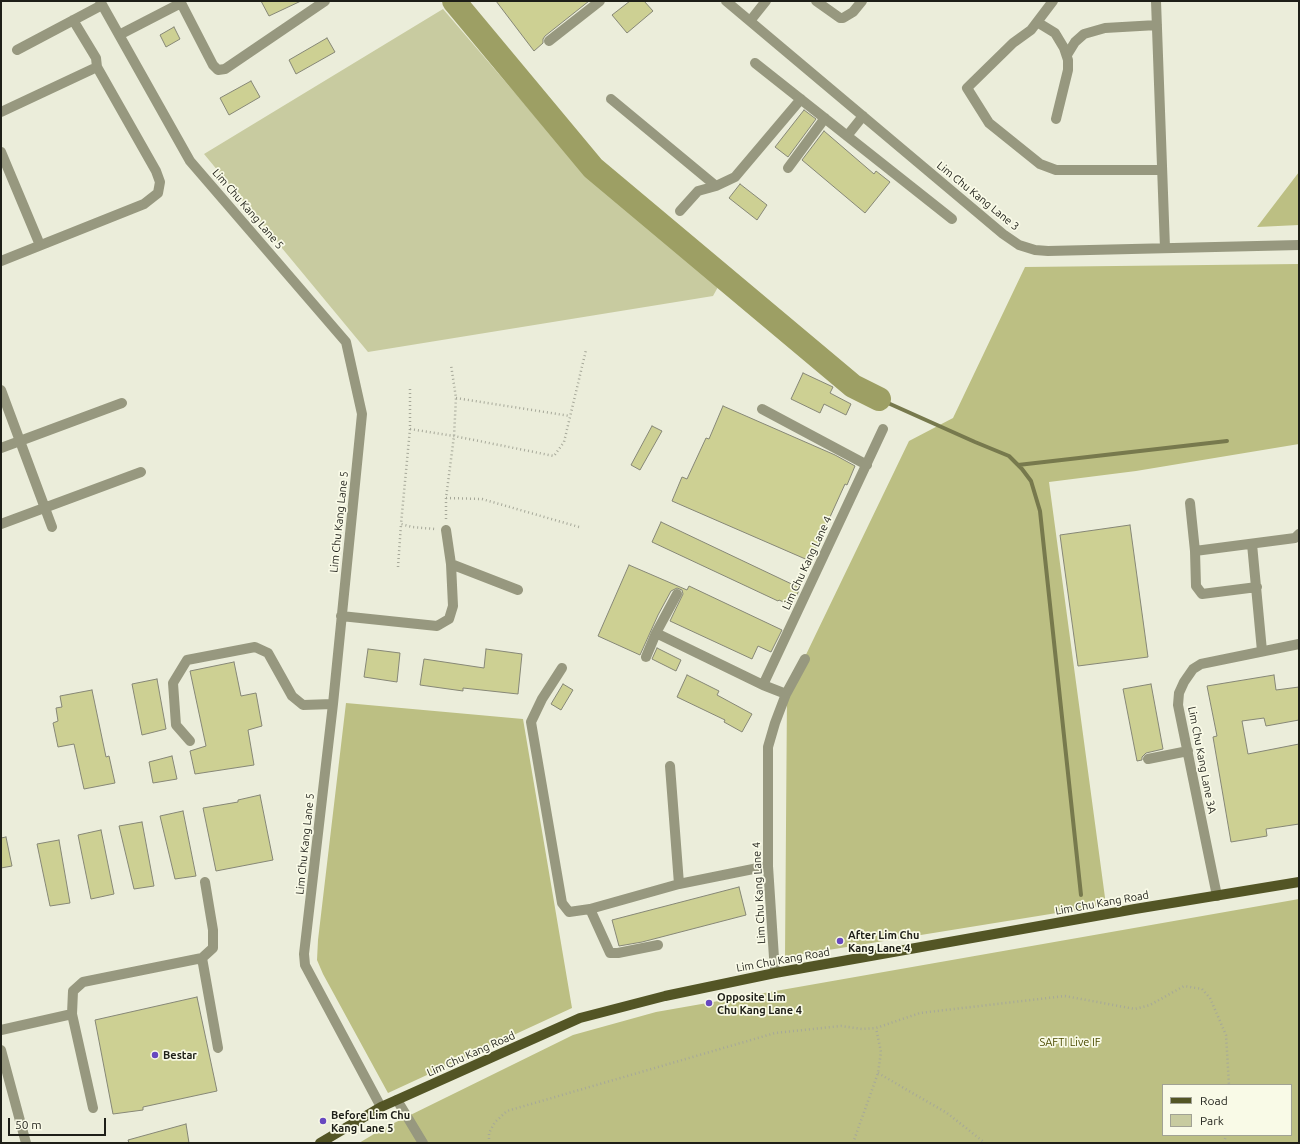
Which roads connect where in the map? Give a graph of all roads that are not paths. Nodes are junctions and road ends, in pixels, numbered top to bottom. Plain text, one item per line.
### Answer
1 (325, 1) edge
2 (600, 1) edge
3 (726, 1) edge
4 (766, 1) edge
5 (816, 1) edge
6 (862, 1) edge
7 (1053, 1) edge
8 (1156, 1) edge
9 (180, 2) edge
10 (101, 3) edge
11 (73, 20) junction
12 (750, 21) junction
13 (1038, 22) junction
14 (1157, 25) junction
15 (119, 35) junction
16 (549, 41) dead end
17 (17, 50) dead end
18 (1067, 55) junction
19 (755, 62) dead end
20 (97, 67) junction
21 (611, 99) dead end
22 (801, 99) junction
23 (1, 112) edge
24 (863, 116) junction
25 (825, 118) junction
26 (1056, 119) dead end
27 (847, 136) junction
28 (1, 152) edge
29 (788, 168) dead end
30 (1162, 170) junction
31 (716, 186) junction
32 (680, 211) dead end
33 (952, 219) dead end
34 (40, 245) junction
35 (1299, 245) edge
36 (1165, 248) junction
37 (1, 261) edge
38 (1, 390) edge
39 (122, 403) dead end
40 (762, 409) dead end
41 (883, 429) dead end
42 (20, 441) junction
43 (1, 448) edge
44 (867, 465) junction
45 (141, 472) dead end
46 (1190, 503) dead end
47 (45, 507) junction
48 (1, 524) edge
49 (52, 527) dead end
50 (446, 530) road end
51 (1299, 534) edge
52 (1252, 544) junction
53 (1195, 551) junction
54 (452, 564) junction
55 (1257, 587) junction
56 (518, 590) dead end
57 (677, 594) dead end
58 (341, 616) junction
59 (656, 633) junction
60 (1299, 644) edge
61 (1262, 651) junction
62 (646, 657) dead end
63 (805, 659) dead end
64 (562, 668) dead end
65 (763, 685) junction
66 (786, 694) junction
67 (332, 704) junction
68 (190, 741) dead end
69 (1188, 751) junction
70 (1148, 759) dead end
71 (670, 766) dead end
72 (768, 866) junction
73 (205, 882) dead end
74 (1299, 882) edge
75 (679, 884) junction
76 (1217, 896) junction
77 (590, 909) junction
78 (658, 945) dead end
79 (202, 958) junction
80 (775, 973) junction
81 (72, 1014) junction
82 (1, 1030) edge
83 (218, 1048) dead end
84 (1, 1050) edge
85 (397, 1100) junction
86 (381, 1107) junction
87 (93, 1108) dead end
88 (26, 1143) edge
89 (320, 1143) edge
90 (423, 1143) edge

1 - 9 street
2 - 16 street
3 - 12 street, Lim Chu Kang Lane 3
4 - 12 street
5 - 6 street
7 - 13 street
8 - 14 street
9 - 15 street
10 - 11 street
10 - 15 street, Lim Chu Kang Lane 5
11 - 17 street
11 - 20 street
12 - 24 street, Lim Chu Kang Lane 3
13 - 18 street
13 - 30 street
14 - 18 street
14 - 30 street
15 - 58 street, Lim Chu Kang Lane 5
18 - 26 street
19 - 22 street
20 - 23 street
20 - 34 street
21 - 31 street
22 - 25 street
22 - 31 street
24 - 27 street
24 - 36 street, Lim Chu Kang Lane 3
25 - 27 street
25 - 29 street
27 - 33 street
28 - 34 street
30 - 36 street
31 - 32 street
34 - 37 street
35 - 36 street, Lim Chu Kang Lane 3
38 - 42 street
39 - 42 street
40 - 44 street
41 - 44 street, Lim Chu Kang Lane 4
42 - 43 street
42 - 47 street
44 - 65 street, Lim Chu Kang Lane 4
45 - 47 street
46 - 53 street
47 - 48 street
47 - 49 street
50 - 54 street
51 - 52 street
52 - 53 street
52 - 55 street
53 - 55 street
54 - 56 street
54 - 58 street
55 - 61 street
57 - 59 street
58 - 67 street, Lim Chu Kang Lane 5
59 - 62 street
59 - 65 street
60 - 61 street, Lim Chu Kang Lane 3A
61 - 69 street, Lim Chu Kang Lane 3A
63 - 66 street, Lim Chu Kang Lane 4
64 - 77 street
65 - 66 street
66 - 72 street, Lim Chu Kang Lane 4
67 - 68 street
67 - 86 street, Lim Chu Kang Lane 5
69 - 70 street
69 - 76 street, Lim Chu Kang Lane 3A
71 - 75 street
72 - 75 street
72 - 80 street, Lim Chu Kang Lane 4
73 - 79 street
74 - 76 main road, Lim Chu Kang Road
75 - 77 street
76 - 80 main road, Lim Chu Kang Road
77 - 78 street
79 - 81 street
79 - 83 street
80 - 85 main road, Lim Chu Kang Road
81 - 82 street
81 - 87 street
84 - 88 street
85 - 86 main road, Lim Chu Kang Road
85 - 90 street
86 - 89 main road, Lim Chu Kang Road

